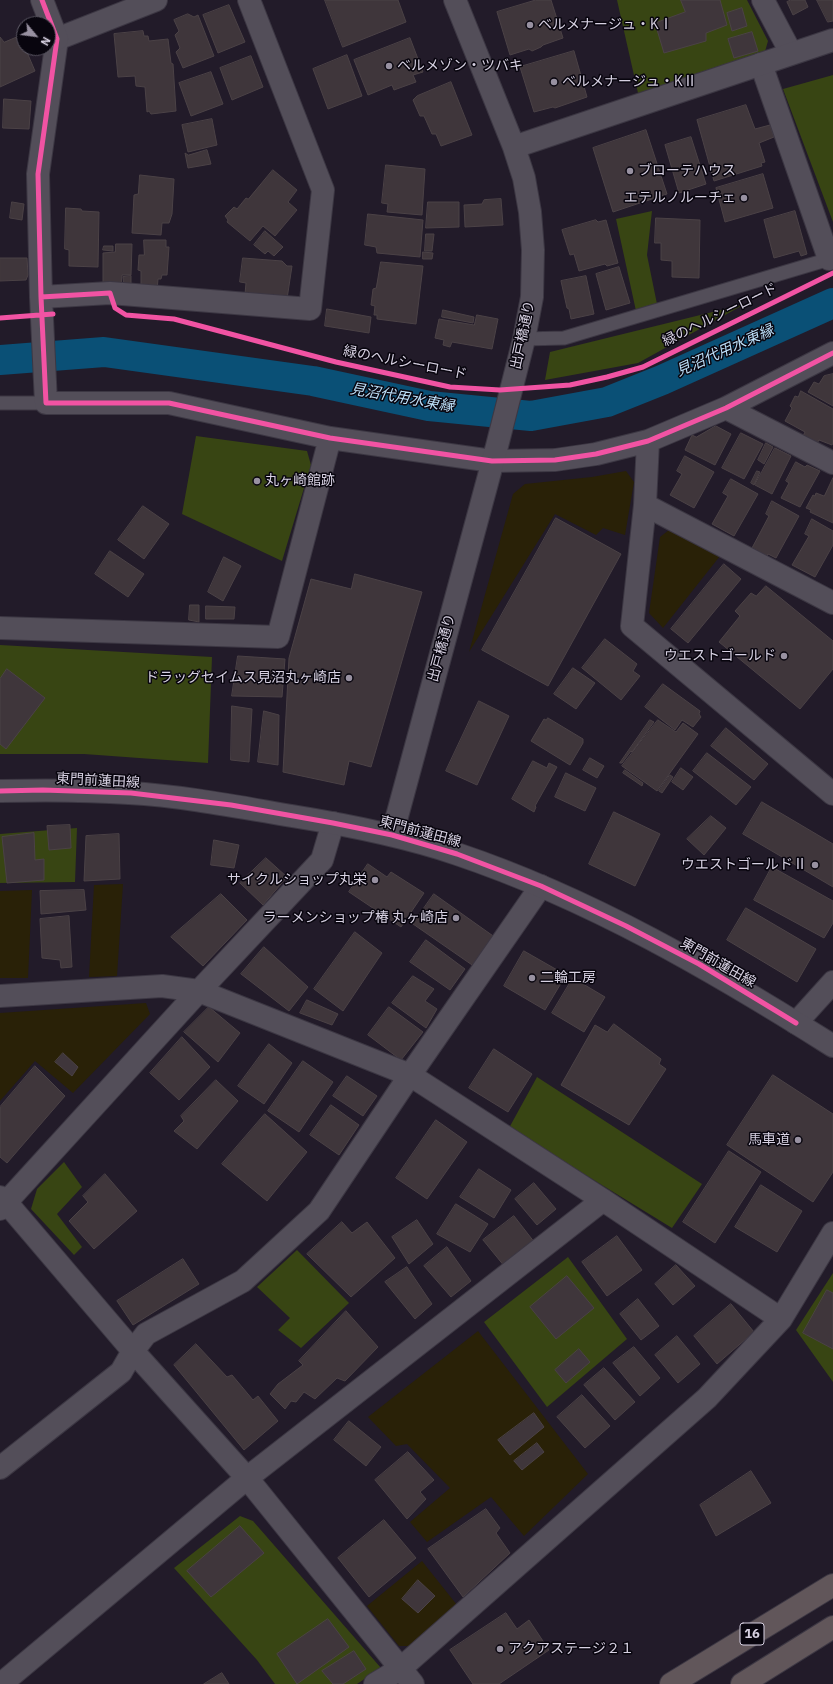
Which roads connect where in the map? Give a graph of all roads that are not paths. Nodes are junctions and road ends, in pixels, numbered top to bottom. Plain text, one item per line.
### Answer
1 (42, 0) edge
2 (156, 0) edge
3 (249, 0) edge
4 (455, 0) edge
5 (763, 0) edge
6 (57, 39) junction
7 (833, 40) edge
8 (791, 53) junction
9 (762, 64) junction
10 (514, 147) junction
11 (831, 258) edge
12 (41, 297) junction
13 (524, 339) junction
14 (833, 353) edge
15 (46, 396) junction
16 (0, 403) edge
17 (726, 408) junction
18 (330, 438) junction
19 (648, 441) junction
20 (494, 453) junction
21 (833, 463) edge
22 (645, 506) junction
23 (833, 603) edge
24 (0, 628) edge
25 (0, 791) edge
26 (833, 794) edge
27 (333, 823) junction
28 (392, 835) junction
29 (541, 886) junction
30 (833, 982) edge
31 (199, 990) junction
32 (0, 996) edge
33 (796, 1023) junction
34 (833, 1046) edge
35 (410, 1075) junction
36 (603, 1200) junction
37 (2, 1202) edge
38 (833, 1233) edge
39 (781, 1319) junction
40 (133, 1350) junction
41 (0, 1468) edge
42 (247, 1478) junction
43 (833, 1585) edge
44 (833, 1628) edge
45 (406, 1677) edge
46 (1, 1684) edge
47 (376, 1684) edge
48 (670, 1684) edge
49 (742, 1684) edge

1 - 6 street
2 - 6 street
3 - 12 street
4 - 10 street, 出戸橋通り
5 - 8 street
6 - 12 street
7 - 8 street
8 - 9 street
9 - 10 street
9 - 11 street
10 - 13 street, 出戸橋通り
11 - 13 lane
12 - 15 street
13 - 20 street, 出戸橋通り
14 - 17 street
15 - 16 lane
15 - 18 street
17 - 19 street
17 - 21 street
18 - 20 street
18 - 24 street
19 - 20 street
19 - 22 street
20 - 28 street, 出戸橋通り
22 - 23 street
22 - 26 street
25 - 27 street, 東門前蓮田線
27 - 28 street, 東門前蓮田線
27 - 31 street
28 - 29 street, 東門前蓮田線
29 - 33 street, 東門前蓮田線
29 - 35 street
30 - 33 street
31 - 32 street
31 - 35 street
31 - 37 street
33 - 34 street, 東門前蓮田線
35 - 36 street
35 - 40 street
36 - 39 street
36 - 42 street
37 - 40 street
38 - 39 street
39 - 45 street
40 - 41 street
40 - 42 street
42 - 45 street
42 - 46 street
43 - 48 highway, 16
44 - 49 highway
45 - 47 street

